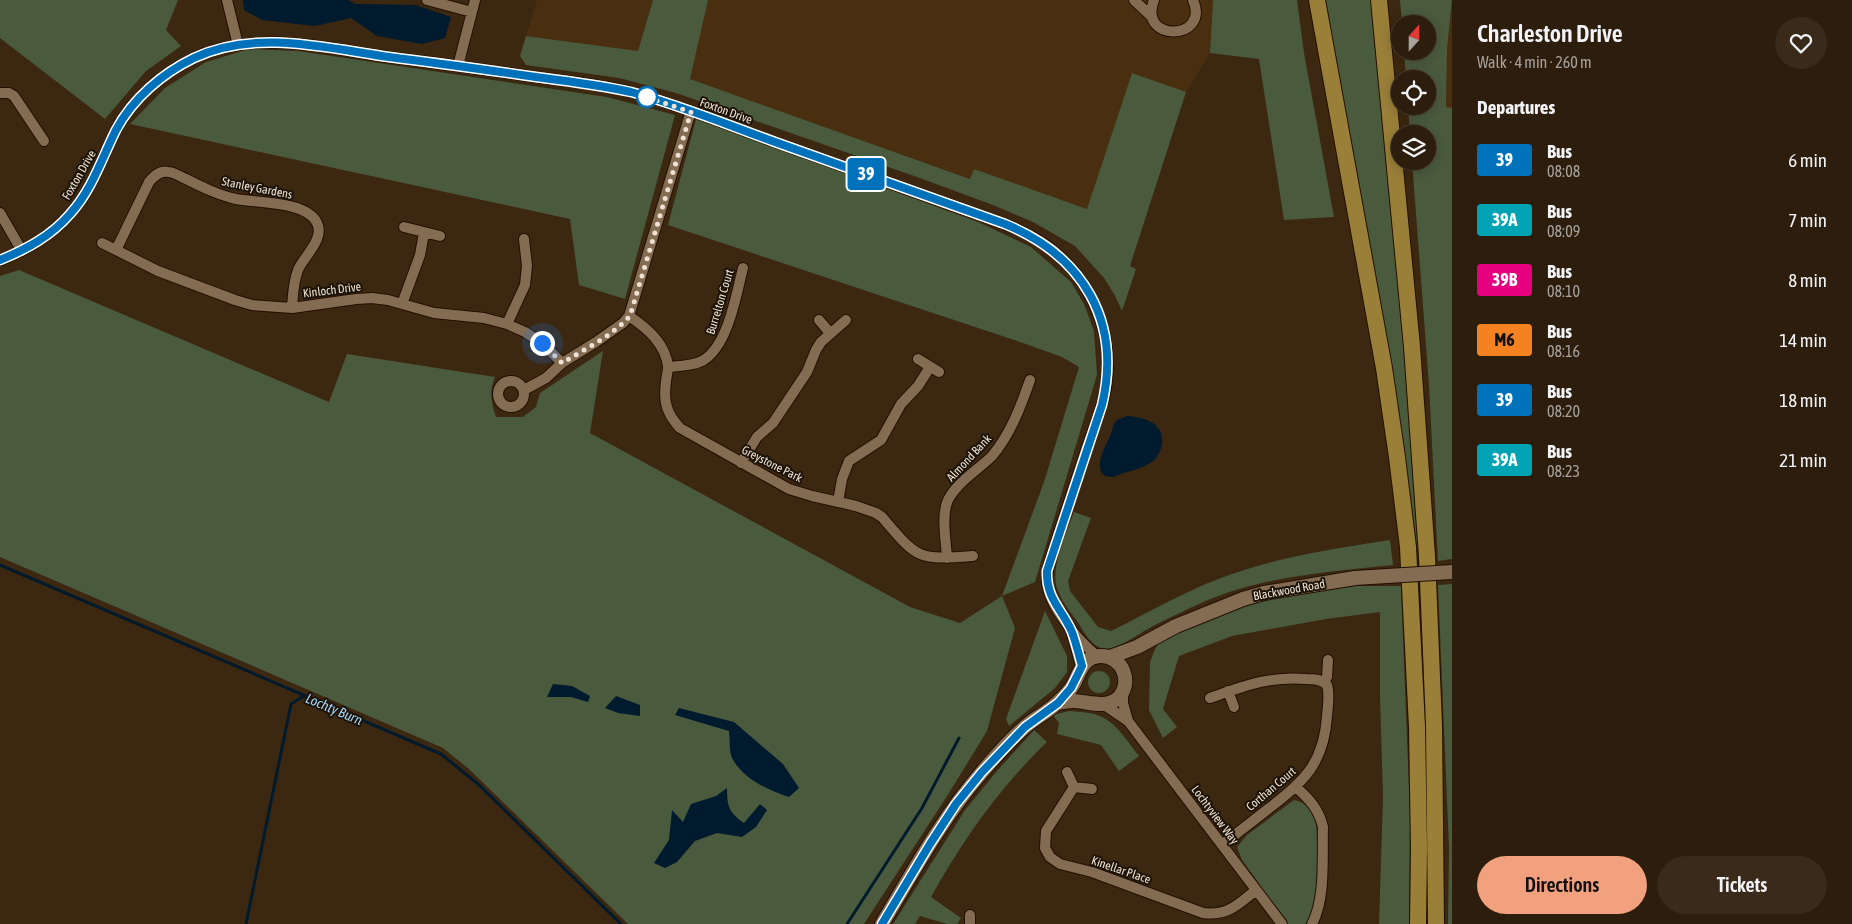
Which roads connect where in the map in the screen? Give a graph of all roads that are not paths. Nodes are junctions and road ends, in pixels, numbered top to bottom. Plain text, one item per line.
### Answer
1 (228, 0) edge
2 (427, 0) edge
3 (475, 0) edge
4 (1134, 0) edge
5 (1154, 0) edge
6 (1194, 0) edge
7 (1317, 0) edge
8 (1379, 0) edge
9 (472, 12) junction
10 (1152, 17) junction
11 (238, 45) junction
12 (458, 66) junction
13 (0, 93) edge
14 (691, 112) junction
15 (44, 141) dead end
16 (0, 213) edge
17 (404, 227) dead end
18 (424, 233) junction
19 (440, 236) dead end
20 (524, 239) dead end
21 (102, 243) dead end
22 (116, 250) junction
23 (22, 251) junction
24 (0, 260) edge
25 (743, 268) dead end
26 (402, 304) junction
27 (292, 308) junction
28 (630, 316) junction
29 (820, 320) dead end
30 (846, 320) dead end
31 (507, 324) junction
32 (830, 333) junction
33 (918, 360) dead end
34 (562, 363) junction
35 (930, 366) junction
36 (668, 367) junction
37 (940, 372) dead end
38 (1030, 380) dead end
39 (524, 390) dead end
40 (741, 463) junction
41 (838, 502) junction
42 (972, 556) dead end
43 (947, 558) junction
44 (1452, 572) edge
45 (1071, 631) junction
46 (1137, 647) junction
47 (1104, 657) junction
48 (1328, 660) dead end
49 (1080, 672) junction
50 (1126, 677) junction
51 (1324, 682) junction
52 (1228, 691) junction
53 (1123, 692) junction
54 (1210, 698) dead end
55 (1058, 703) junction
56 (1098, 704) junction
57 (1234, 706) dead end
58 (1128, 721) junction
59 (1067, 772) dead end
60 (1074, 787) junction
61 (1296, 787) junction
62 (1092, 789) dead end
63 (1222, 845) junction
64 (1256, 890) junction
65 (882, 924) edge
66 (1282, 924) edge
67 (1312, 924) edge
68 (1418, 924) edge
69 (1436, 924) edge

1 - 11 street
2 - 9 street
3 - 9 street
4 - 10 street
5 - 10 street
6 - 10 street
7 - 68 highway
8 - 69 highway
9 - 12 street
11 - 12 street, Foxton Drive
11 - 23 street, Foxton Drive
12 - 14 street, Foxton Drive
13 - 15 street
14 - 28 street
14 - 45 street, Foxton Drive
16 - 23 street
17 - 18 street
18 - 19 street
18 - 26 street
20 - 31 street
21 - 22 street, Kinloch Drive
22 - 27 street, Kinloch Drive
22 - 27 street, Stanley Gardens
23 - 24 street, Foxton Drive
25 - 36 street, Burrelton Court
26 - 27 street, Kinloch Drive
26 - 31 street, Kinloch Drive
28 - 34 street
28 - 36 street, Greystone Park
29 - 32 street
30 - 32 street
31 - 34 street, Kinloch Drive
32 - 40 street
33 - 35 street
34 - 39 street
35 - 37 street
35 - 41 street
36 - 40 street, Greystone Park
38 - 43 street, Almond Bank
40 - 41 street, Greystone Park
41 - 43 street, Greystone Park
42 - 43 street, Greystone Park
44 - 46 main road, Blackwood Road, bridge
45 - 47 street, Foxton Drive
45 - 49 street, Foxton Drive
46 - 47 main road, Blackwood Road
46 - 50 main road
47 - 49 main road
47 - 50 main road
48 - 51 street
49 - 55 main road
49 - 56 main road
50 - 53 main road
51 - 52 street
51 - 61 street, Corthan Court
52 - 54 street
52 - 57 street
53 - 56 main road
53 - 58 street, Lochtyview Way
55 - 56 main road
55 - 65 main road
56 - 58 street, Lochtyview Way
58 - 63 street, Lochtyview Way
59 - 60 street
60 - 62 street
60 - 64 street, Kinellar Place
61 - 63 street, Corthan Court
61 - 67 street
63 - 64 street, Lochtyview Way
64 - 66 street, Lochtyview Way

